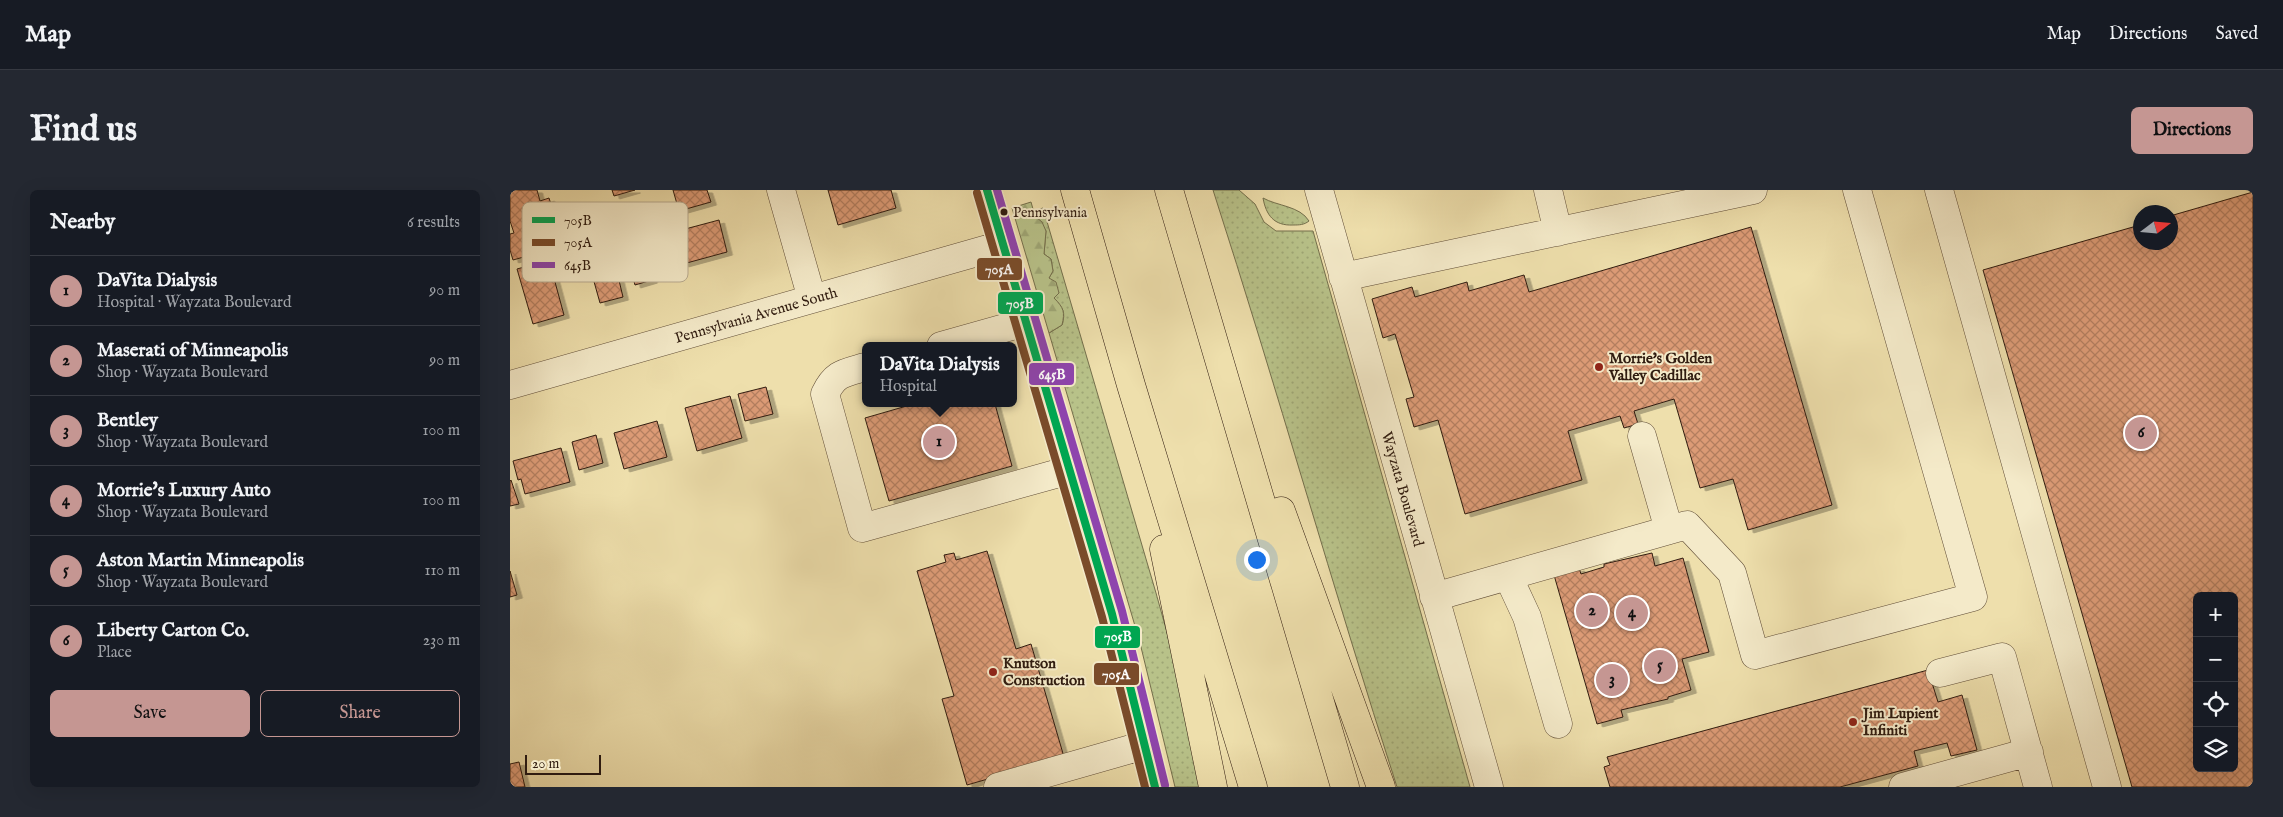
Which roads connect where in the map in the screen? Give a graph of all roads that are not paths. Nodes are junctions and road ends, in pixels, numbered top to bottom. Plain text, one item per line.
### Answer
1 (781, 190) edge
2 (987, 190) edge
3 (1075, 190) edge
4 (1169, 190) edge
5 (1319, 190) edge
6 (1548, 190) edge
7 (1752, 190) edge
8 (1857, 190) edge
9 (1939, 190) edge
10 (1558, 232) junction
11 (1002, 245) junction
12 (1185, 247) junction
13 (1343, 277) junction
14 (812, 299) junction
15 (1026, 322) junction
16 (955, 342) edge
17 (862, 368) edge
18 (510, 385) edge
19 (1131, 385) junction
20 (1642, 436) dead end
21 (1070, 470) junction
22 (1669, 530) junction
23 (1508, 576) junction
24 (1434, 597) junction
25 (1940, 673) dead end
26 (1558, 724) dead end
27 (1145, 745) junction
28 (2029, 752) junction
29 (998, 787) edge
30 (1155, 787) edge
31 (1213, 787) edge
32 (1253, 787) edge
33 (1345, 787) edge
34 (1381, 787) edge
35 (1489, 787) edge
36 (1903, 787) edge
37 (2038, 787) edge
38 (2107, 787) edge

1 - 14 street
2 - 11 street
3 - 19 highway
4 - 12 highway
5 - 13 street, Wayzata Boulevard
6 - 10 street
7 - 10 street
8 - 22 street
9 - 38 street
10 - 13 street
11 - 14 street, Pennsylvania Avenue South
11 - 15 street
12 - 33 highway
12 - 34 highway
13 - 24 street, Wayzata Boulevard
14 - 18 street, Pennsylvania Avenue South
15 - 16 street
15 - 21 street
17 - 21 street
19 - 31 highway
19 - 32 highway
20 - 22 street
21 - 27 street
22 - 23 street
23 - 24 street
23 - 26 street
24 - 35 street, Wayzata Boulevard
25 - 28 street
27 - 29 street
27 - 30 street
28 - 36 street
28 - 37 street

